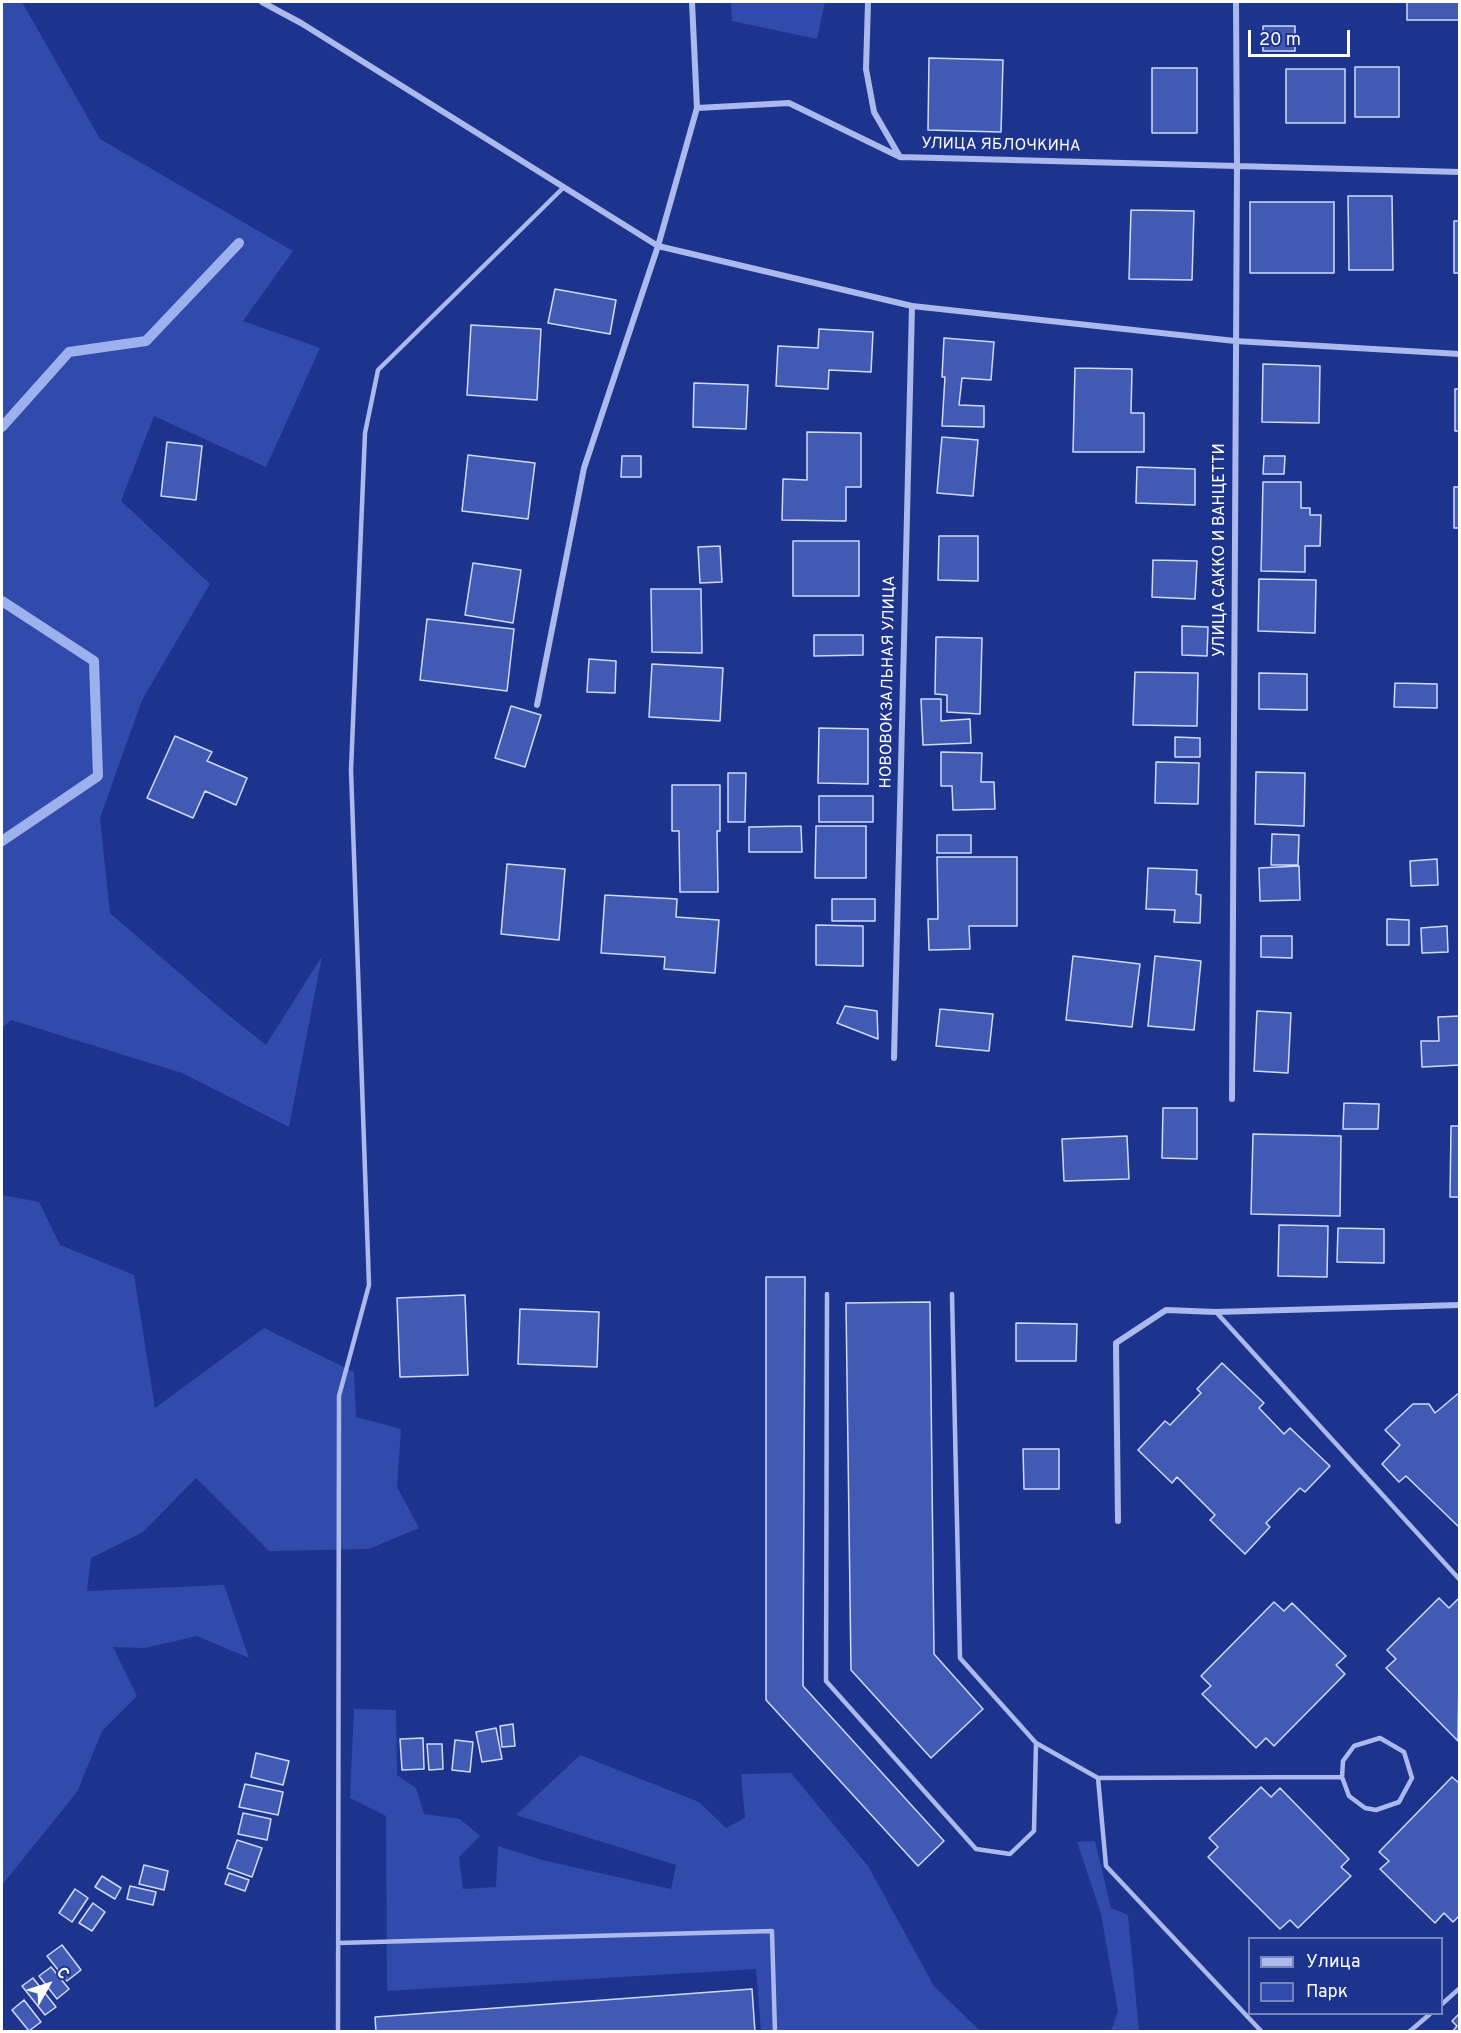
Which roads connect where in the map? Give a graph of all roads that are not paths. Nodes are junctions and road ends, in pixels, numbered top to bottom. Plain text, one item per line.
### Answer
1 (261, 2) edge
2 (692, 2) edge
3 (868, 2) edge
4 (1236, 2) edge
5 (697, 108) junction
6 (900, 157) junction
7 (1237, 166) junction
8 (1460, 172) edge
9 (564, 188) junction
10 (658, 246) junction
11 (912, 306) junction
12 (1235, 341) junction
13 (1460, 354) edge
14 (537, 705) dead end
15 (894, 1058) dead end
16 (1232, 1100) dead end
17 (827, 1294) dead end
18 (952, 1294) dead end
19 (1460, 1305) edge
20 (1216, 1312) junction
21 (1118, 1521) dead end
22 (1460, 1580) edge
23 (1036, 1743) junction
24 (1342, 1777) junction
25 (1098, 1778) junction
26 (338, 1943) junction
27 (1460, 1988) edge
28 (1443, 2003) edge
29 (1428, 2015) edge
30 (338, 2031) edge
31 (775, 2031) edge
32 (1262, 2031) edge
33 (1409, 2031) edge

1 - 9 street
2 - 5 street
3 - 6 street
4 - 7 street, УЛИЦА САККО И ВАНЦЕТТИ
5 - 6 street, УЛИЦА ЯБЛОЧКИНА
5 - 10 street
6 - 7 street, УЛИЦА ЯБЛОЧКИНА
7 - 8 street, УЛИЦА ЯБЛОЧКИНА
7 - 12 street, УЛИЦА САККО И ВАНЦЕТТИ
9 - 10 street
9 - 26 lane
10 - 11 street
10 - 14 street
11 - 12 street
11 - 15 street, НОВОВОКЗАЛЬНАЯ УЛИЦА
12 - 13 street
12 - 16 street, УЛИЦА САККО И ВАНЦЕТТИ
17 - 23 lane
18 - 23 lane
19 - 20 street
20 - 21 street
20 - 22 lane
23 - 25 lane
24 - 24 lane
24 - 25 lane
25 - 32 lane
26 - 30 lane
26 - 31 lane
27 - 28 lane
29 - 33 lane

